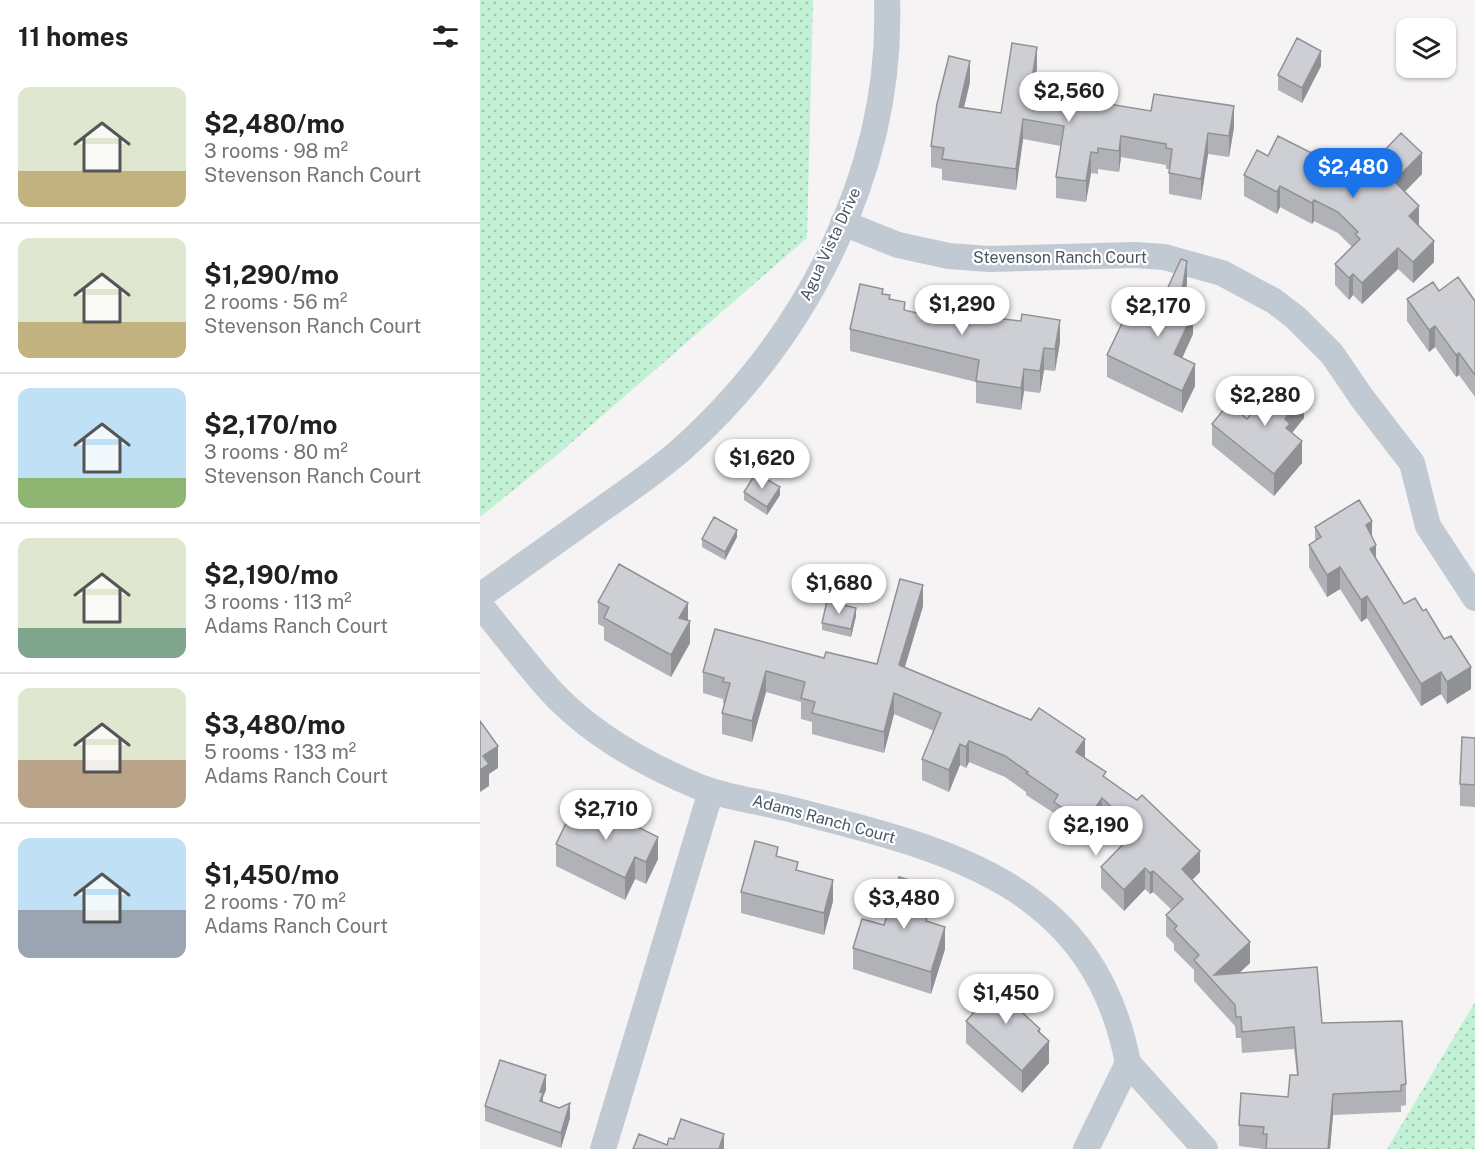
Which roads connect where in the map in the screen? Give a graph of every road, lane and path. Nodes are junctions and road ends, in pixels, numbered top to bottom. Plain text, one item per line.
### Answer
1 (887, 0) edge
2 (843, 223) junction
3 (480, 596) edge
4 (1475, 597) edge
5 (480, 605) edge
6 (711, 791) junction
7 (1128, 1063) junction
8 (603, 1149) edge
9 (1086, 1149) edge
10 (1204, 1149) edge

1 - 2 street, Agua Vista Drive
2 - 3 street, Agua Vista Drive
2 - 4 street, Stevenson Ranch Court
5 - 6 street, Adams Ranch Court
6 - 7 street, Adams Ranch Court
6 - 8 street
7 - 9 street
7 - 10 street

